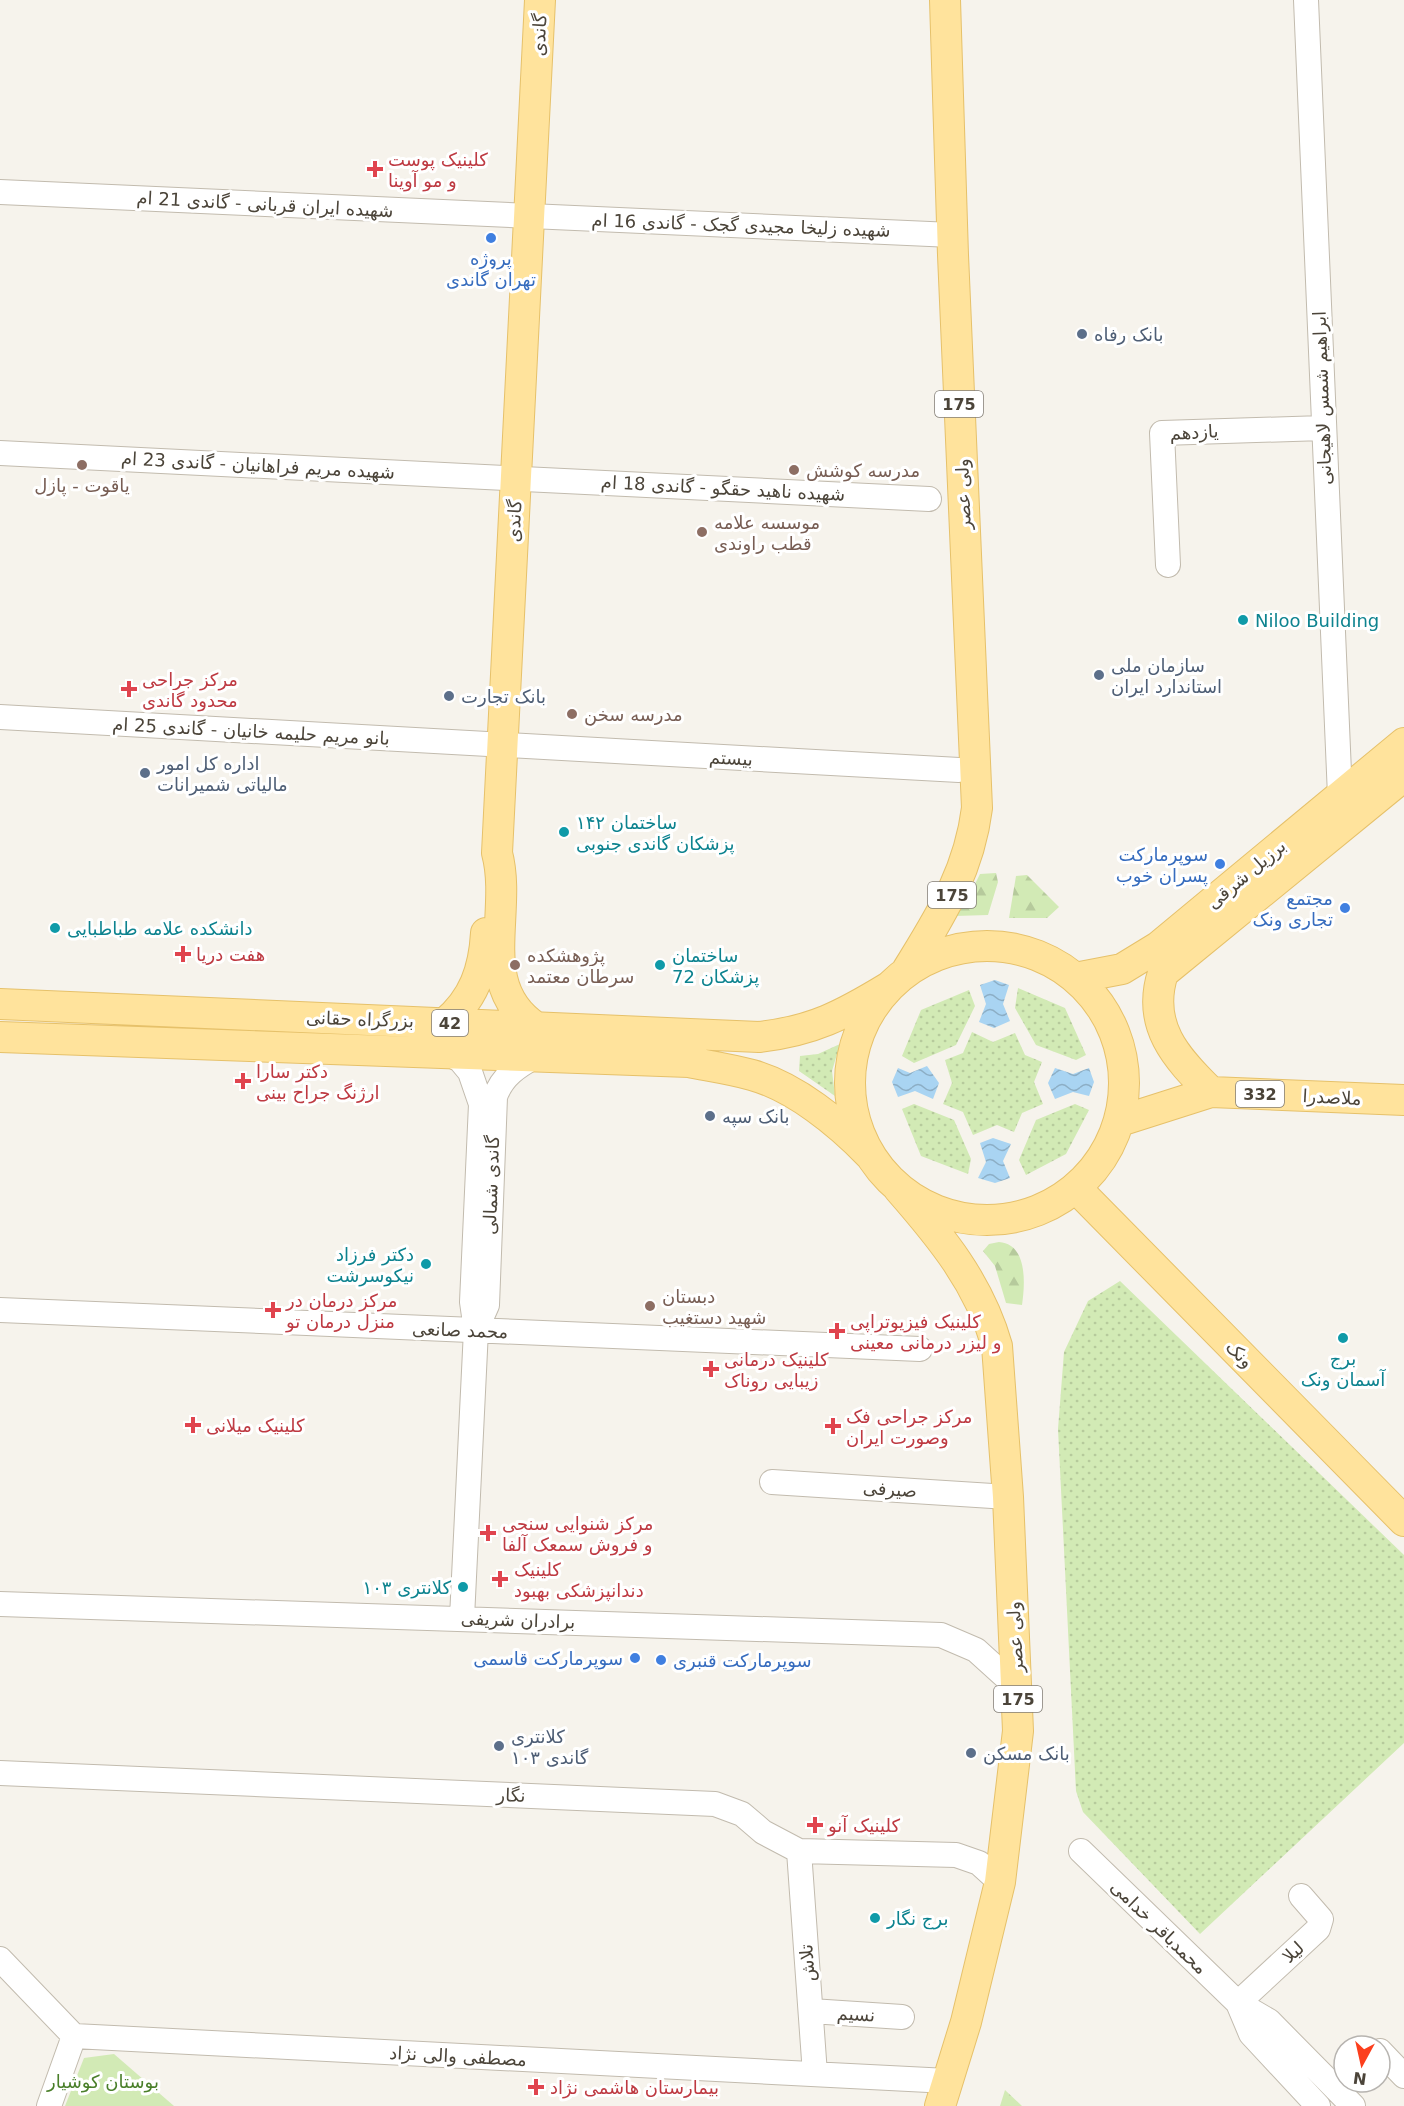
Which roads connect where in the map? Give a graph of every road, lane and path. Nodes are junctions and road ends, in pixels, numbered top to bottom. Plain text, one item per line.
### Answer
1 (540, 0) edge
2 (945, 0) edge
3 (1306, 0) edge
4 (0, 192) edge
5 (530, 216) junction
6 (952, 235) junction
7 (1323, 428) junction
8 (0, 453) edge
9 (516, 478) junction
10 (929, 499) dead end
11 (1168, 565) dead end
12 (0, 717) edge
13 (1404, 743) edge
14 (503, 745) junction
15 (959, 770) dead end
16 (1404, 776) edge
17 (1340, 796) junction
18 (497, 853) junction
19 (1075, 978) junction
20 (897, 980) junction
21 (0, 1004) edge
22 (445, 1023) junction
23 (0, 1037) edge
24 (536, 1042) junction
25 (445, 1052) junction
26 (1211, 1092) junction
27 (1404, 1101) edge
28 (1120, 1121) junction
29 (870, 1155) junction
30 (1076, 1188) junction
31 (899, 1189) junction
32 (0, 1311) edge
33 (476, 1330) junction
34 (920, 1349) dead end
35 (772, 1482) dead end
36 (1008, 1497) junction
37 (1404, 1521) edge
38 (0, 1604) edge
39 (462, 1618) junction
40 (1018, 1688) junction
41 (0, 1773) edge
42 (799, 1851) junction
43 (1081, 1851) dead end
44 (1000, 1882) junction
45 (1300, 1896) dead end
46 (0, 1959) edge
47 (1238, 2003) junction
48 (811, 2011) junction
49 (902, 2017) dead end
50 (74, 2036) junction
51 (1392, 2063) edge
52 (815, 2074) junction
53 (1404, 2076) edge
54 (944, 2093) edge
55 (49, 2106) edge
56 (1318, 2106) edge
57 (1353, 2106) edge

1 - 5 main road, گاندی
2 - 6 main road, ولی عصر / 175
3 - 7 street, ابراهیم شمس لاهیجانی
4 - 5 street, شهیده ایران قربانی - گاندی 21 ام
5 - 6 street, شهیده زلیخا مجیدی گجک - گاندی 16 ام
5 - 9 main road, گاندی
6 - 20 main road, ولی عصر / 175
7 - 11 street, یازدهم
7 - 17 street, ابراهیم شمس لاهیجانی
8 - 9 street, شهیده مریم فراهانیان - گاندی 23 ام
9 - 10 street, شهیده ناهید حقگو - گاندی 18 ام
9 - 14 main road, گاندی
12 - 14 street, بانو مریم حلیمه خانیان - گاندی 25 ام
13 - 17 main road, برزیل شرقی
14 - 15 street, بیستم
14 - 18 main road, گاندی
16 - 26 main road, برزیل شرقی
17 - 19 main road, برزیل شرقی
18 - 22 main road
18 - 24 main road, گاندی
19 - 20 main road, بزرگراه حقانی
19 - 28 main road, بزرگراه حقانی
20 - 24 main road, بزرگراه حقانی / 42
20 - 29 main road, ولی عصر
21 - 22 main road, بزرگراه حقانی / 42
22 - 24 main road, بزرگراه حقانی / 42
23 - 25 main road, بزرگراه حقانی / 42
24 - 25 main road, بزرگراه حقانی / 42
24 - 29 main road, بزرگراه حقانی / 42
24 - 33 street, گاندی شمالی
25 - 33 street, گاندی شمالی
26 - 27 main road, ملاصدرا / 332
26 - 28 main road, ملاصدرا / 332
28 - 30 main road, بزرگراه حقانی
29 - 31 main road, ولی عصر
30 - 31 main road, بزرگراه حقانی
30 - 37 main road, ونک
31 - 36 main road, ولی عصر / 175
32 - 33 street, محمد صانعی
33 - 34 street, محمد صانعی
33 - 39 street, گاندی شمالی
35 - 36 street, صیرفی
36 - 40 main road, ولی عصر / 175
38 - 39 street, برادران شریفی
39 - 40 street, برادران شریفی
40 - 44 main road, ولی عصر / 175
41 - 42 street, نگار
42 - 44 street, نگار
42 - 48 street, تلاش
43 - 47 street, محمدباقر خدامی
44 - 54 main road, ولی عصر / 175
45 - 47 street, لیلا
46 - 50 street
47 - 56 street, محمدباقر خدامی
47 - 57 street, محمدباقر خدامی
48 - 49 street, نسیم
48 - 52 street, تلاش
50 - 52 street, مصطفی والی نژاد
50 - 55 street
51 - 53 street
52 - 54 street, مصطفی والی نژاد

